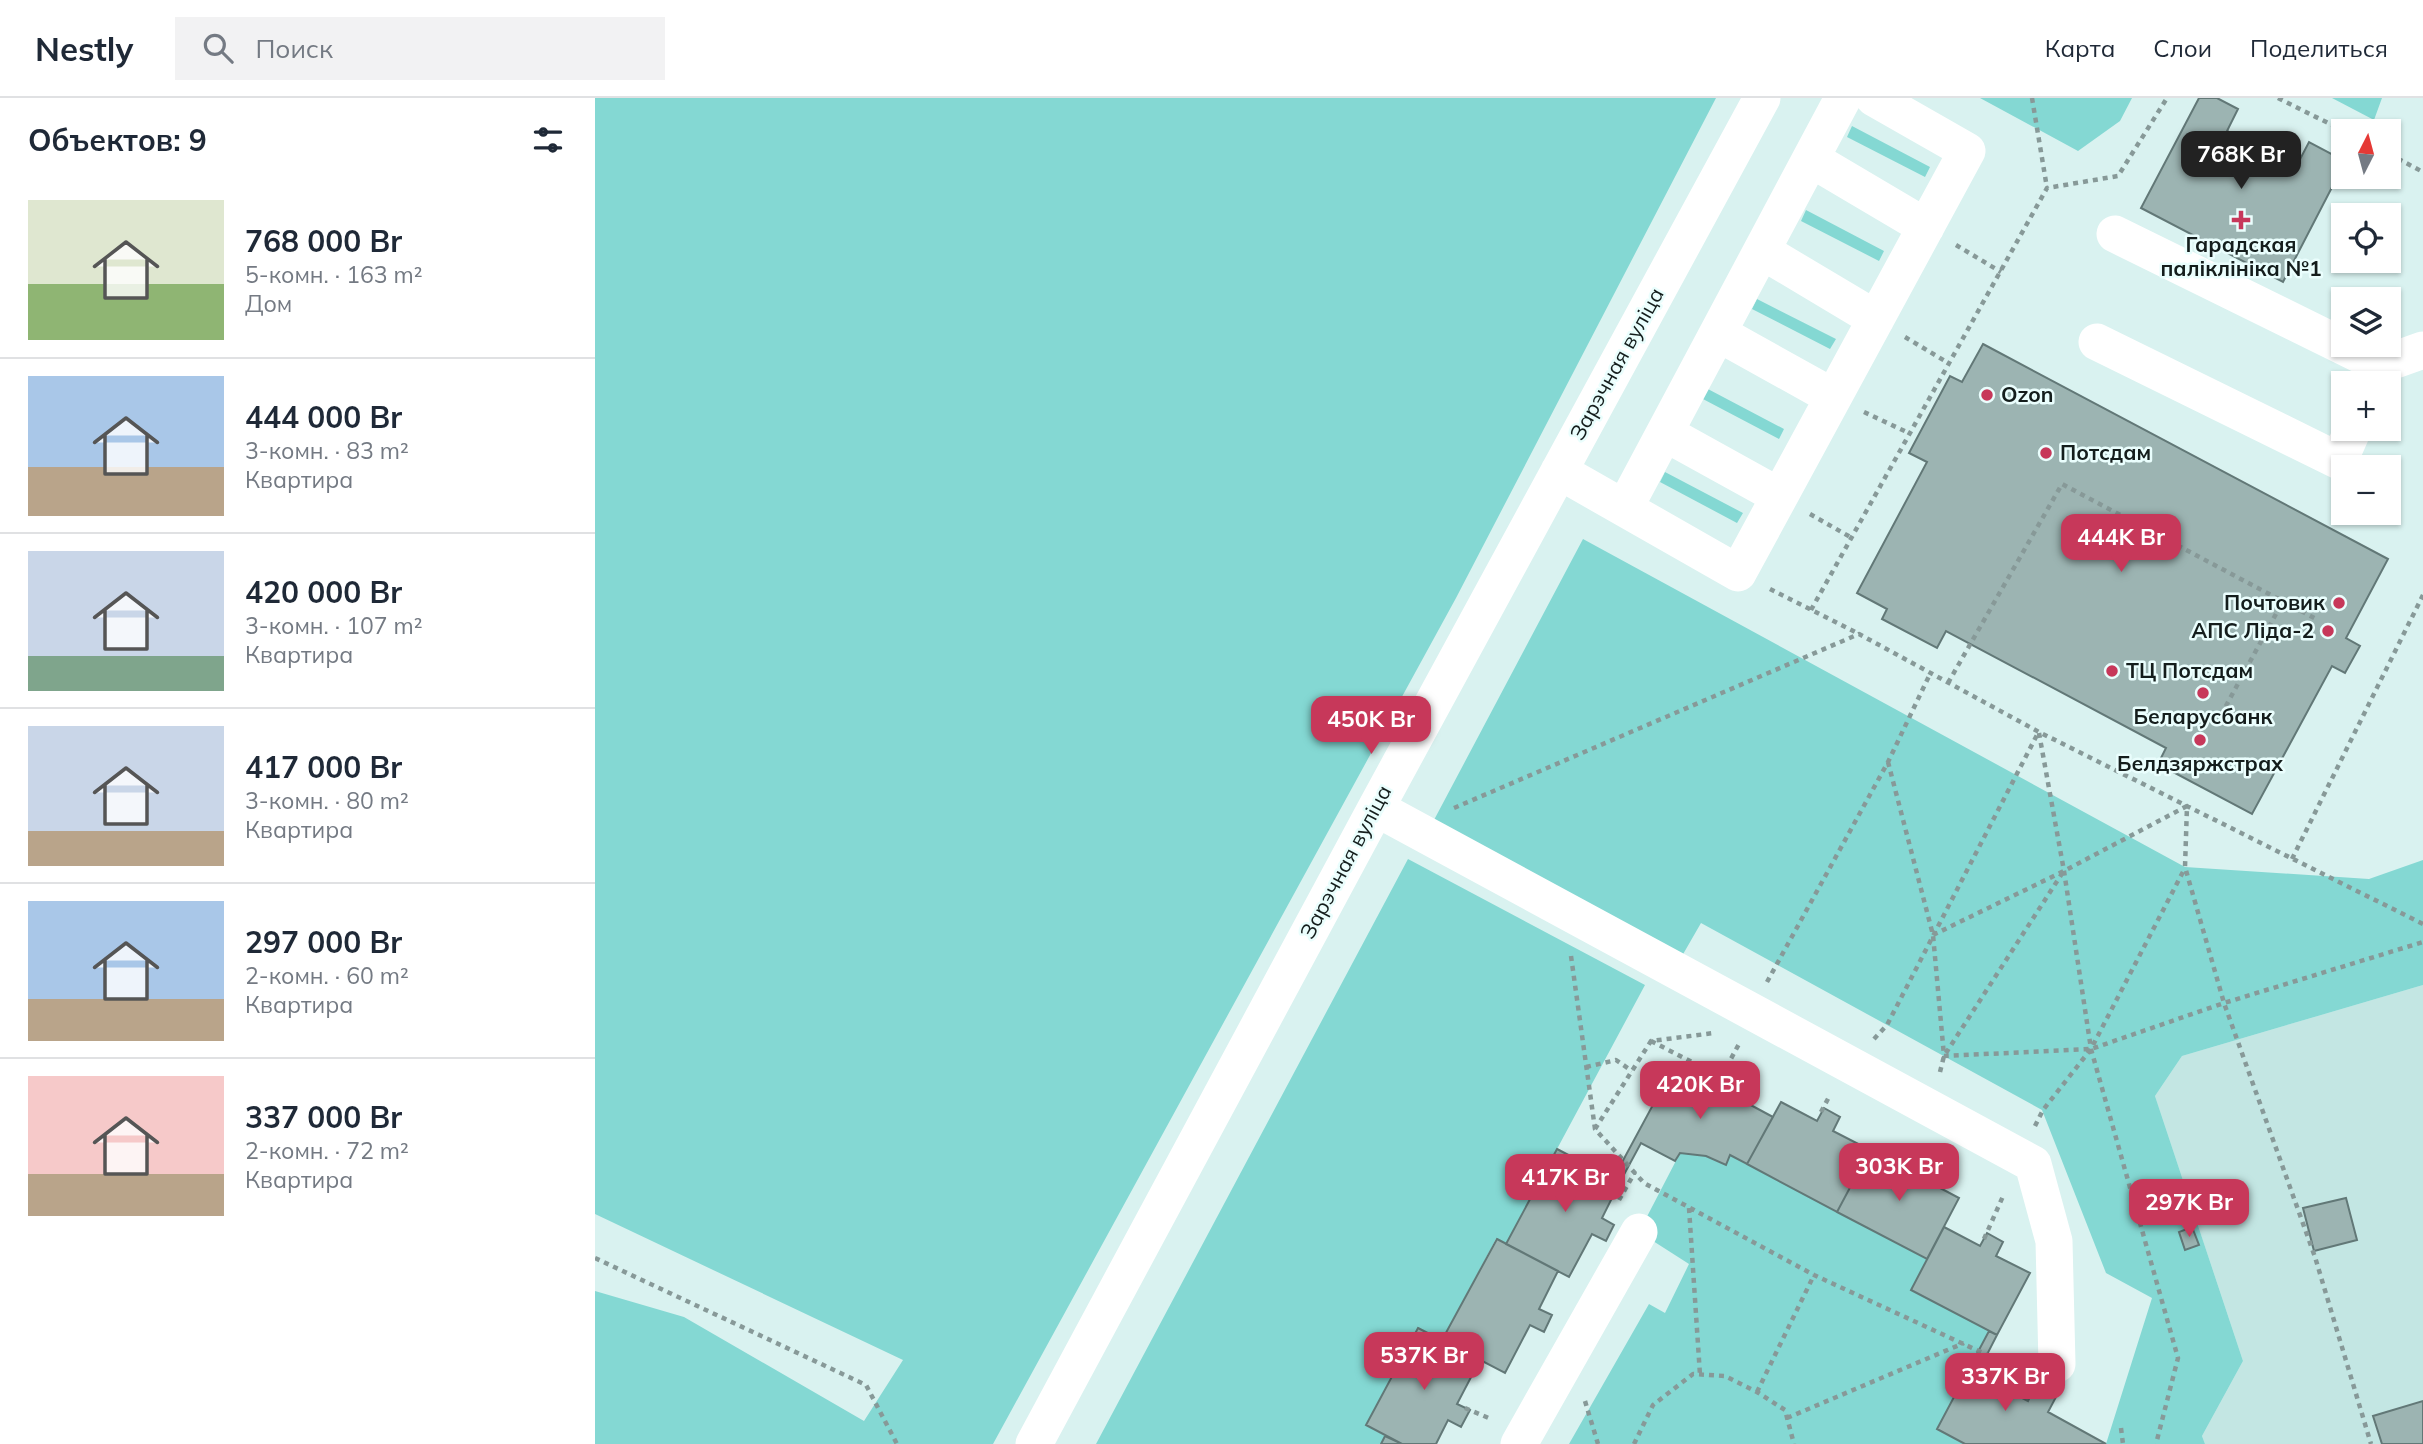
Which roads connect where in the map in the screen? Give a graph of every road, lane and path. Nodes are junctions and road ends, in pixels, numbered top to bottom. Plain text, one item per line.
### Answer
1 (1762, 98) edge
2 (1843, 98) edge
3 (1874, 98) edge
4 (2032, 98) edge
5 (2167, 98) edge
6 (2278, 98) edge
7 (2331, 124) edge
8 (1811, 159) junction
9 (2401, 160) edge
10 (2423, 172) edge
11 (2047, 188) junction
12 (1926, 227) junction
13 (2115, 234) dead end
14 (1762, 251) junction
15 (2001, 272) junction
16 (1876, 319) junction
17 (1718, 333) junction
18 (2097, 342) dead end
19 (2423, 350) edge
20 (1949, 364) junction
21 (2371, 371) edge
22 (2383, 371) edge
23 (1833, 397) junction
24 (1665, 433) junction
25 (1910, 434) junction
26 (2348, 441) edge
27 (1559, 471) junction
28 (1779, 496) junction
29 (1625, 507) junction
30 (1852, 538) junction
31 (1738, 573) junction
32 (2423, 595) edge
33 (2283, 601) junction
34 (1811, 610) junction
35 (2318, 620) dead end
36 (1859, 634) junction
37 (1930, 674) junction
38 (1948, 683) junction
39 (2221, 715) dead end
40 (2039, 732) junction
41 (1888, 762) junction
42 (2187, 806) junction
43 (1376, 808) junction
44 (1411, 827) junction
45 (2292, 859) junction
46 (2185, 867) junction
47 (2064, 871) junction
48 (2423, 924) edge
49 (1933, 934) junction
50 (2423, 942) edge
51 (1570, 944) dead end
52 (2224, 1003) junction
53 (1750, 1021) junction
54 (1651, 1041) junction
55 (2091, 1049) junction
56 (1944, 1056) junction
57 (1851, 1063) junction
58 (1586, 1067) junction
59 (1632, 1071) junction
60 (1933, 1108) junction
61 (1595, 1129) junction
62 (2019, 1156) junction
63 (1635, 1172) junction
64 (1617, 1203) dead end
65 (1689, 1207) junction
66 (1639, 1231) dead end
67 (1984, 1239) dead end
68 (595, 1258) edge
69 (1814, 1275) junction
70 (1965, 1343) junction
71 (1996, 1359) dead end
72 (2057, 1364) dead end
73 (1700, 1375) junction
74 (1757, 1392) junction
75 (1465, 1408) dead end
76 (1787, 1418) junction
77 (2122, 1428) dead end
78 (1510, 1434) edge
79 (897, 1444) edge
80 (1034, 1444) edge
81 (1634, 1444) edge
82 (1794, 1444) edge
83 (2123, 1444) edge
84 (2156, 1444) edge
85 (2371, 1444) edge

1 - 27 street, Зарэчная вуліца
2 - 8 street
3 - 12 street
4 - 11 path
5 - 11 path
6 - 7 path
8 - 12 street
8 - 14 street
9 - 10 path
11 - 15 path
12 - 15 path
12 - 16 street
13 - 21 street
14 - 16 street
14 - 17 street
15 - 20 path
16 - 20 path
16 - 23 street
17 - 23 street
17 - 24 street
18 - 26 street
19 - 22 street
20 - 25 path
23 - 25 path
23 - 28 street
24 - 28 street
24 - 29 street
25 - 30 path
27 - 29 street
27 - 43 street, Зарэчная вуліца
28 - 30 path
28 - 31 street
29 - 31 street
30 - 34 path
31 - 34 path
32 - 45 path
33 - 35 path
33 - 38 path
33 - 39 path
34 - 36 path
36 - 37 path
36 - 44 path
37 - 38 path
37 - 41 path
38 - 40 path
40 - 42 path
40 - 47 path
40 - 49 path
41 - 49 path
41 - 53 path
42 - 45 path
42 - 46 path
42 - 47 path
43 - 44 street
43 - 80 street, Зарэчная вуліца
44 - 53 street
45 - 48 path
46 - 52 path
46 - 55 path
47 - 49 path
47 - 55 path
47 - 56 path
49 - 56 path
49 - 57 path
50 - 52 path
51 - 58 path
52 - 55 path
52 - 85 path
53 - 54 path
53 - 54 path
53 - 57 street
54 - 59 path
55 - 56 path
55 - 62 path
55 - 84 path
56 - 60 path
57 - 60 street
58 - 59 path
58 - 61 path
59 - 61 path
60 - 62 street
61 - 63 path
62 - 67 path
62 - 72 street
63 - 64 path
63 - 65 path
65 - 69 path
65 - 73 path
66 - 78 street
68 - 79 path
69 - 70 path
69 - 74 path
70 - 71 path
70 - 76 path
73 - 74 path
73 - 81 path
74 - 76 path
75 - 78 path
76 - 82 path
77 - 83 path

